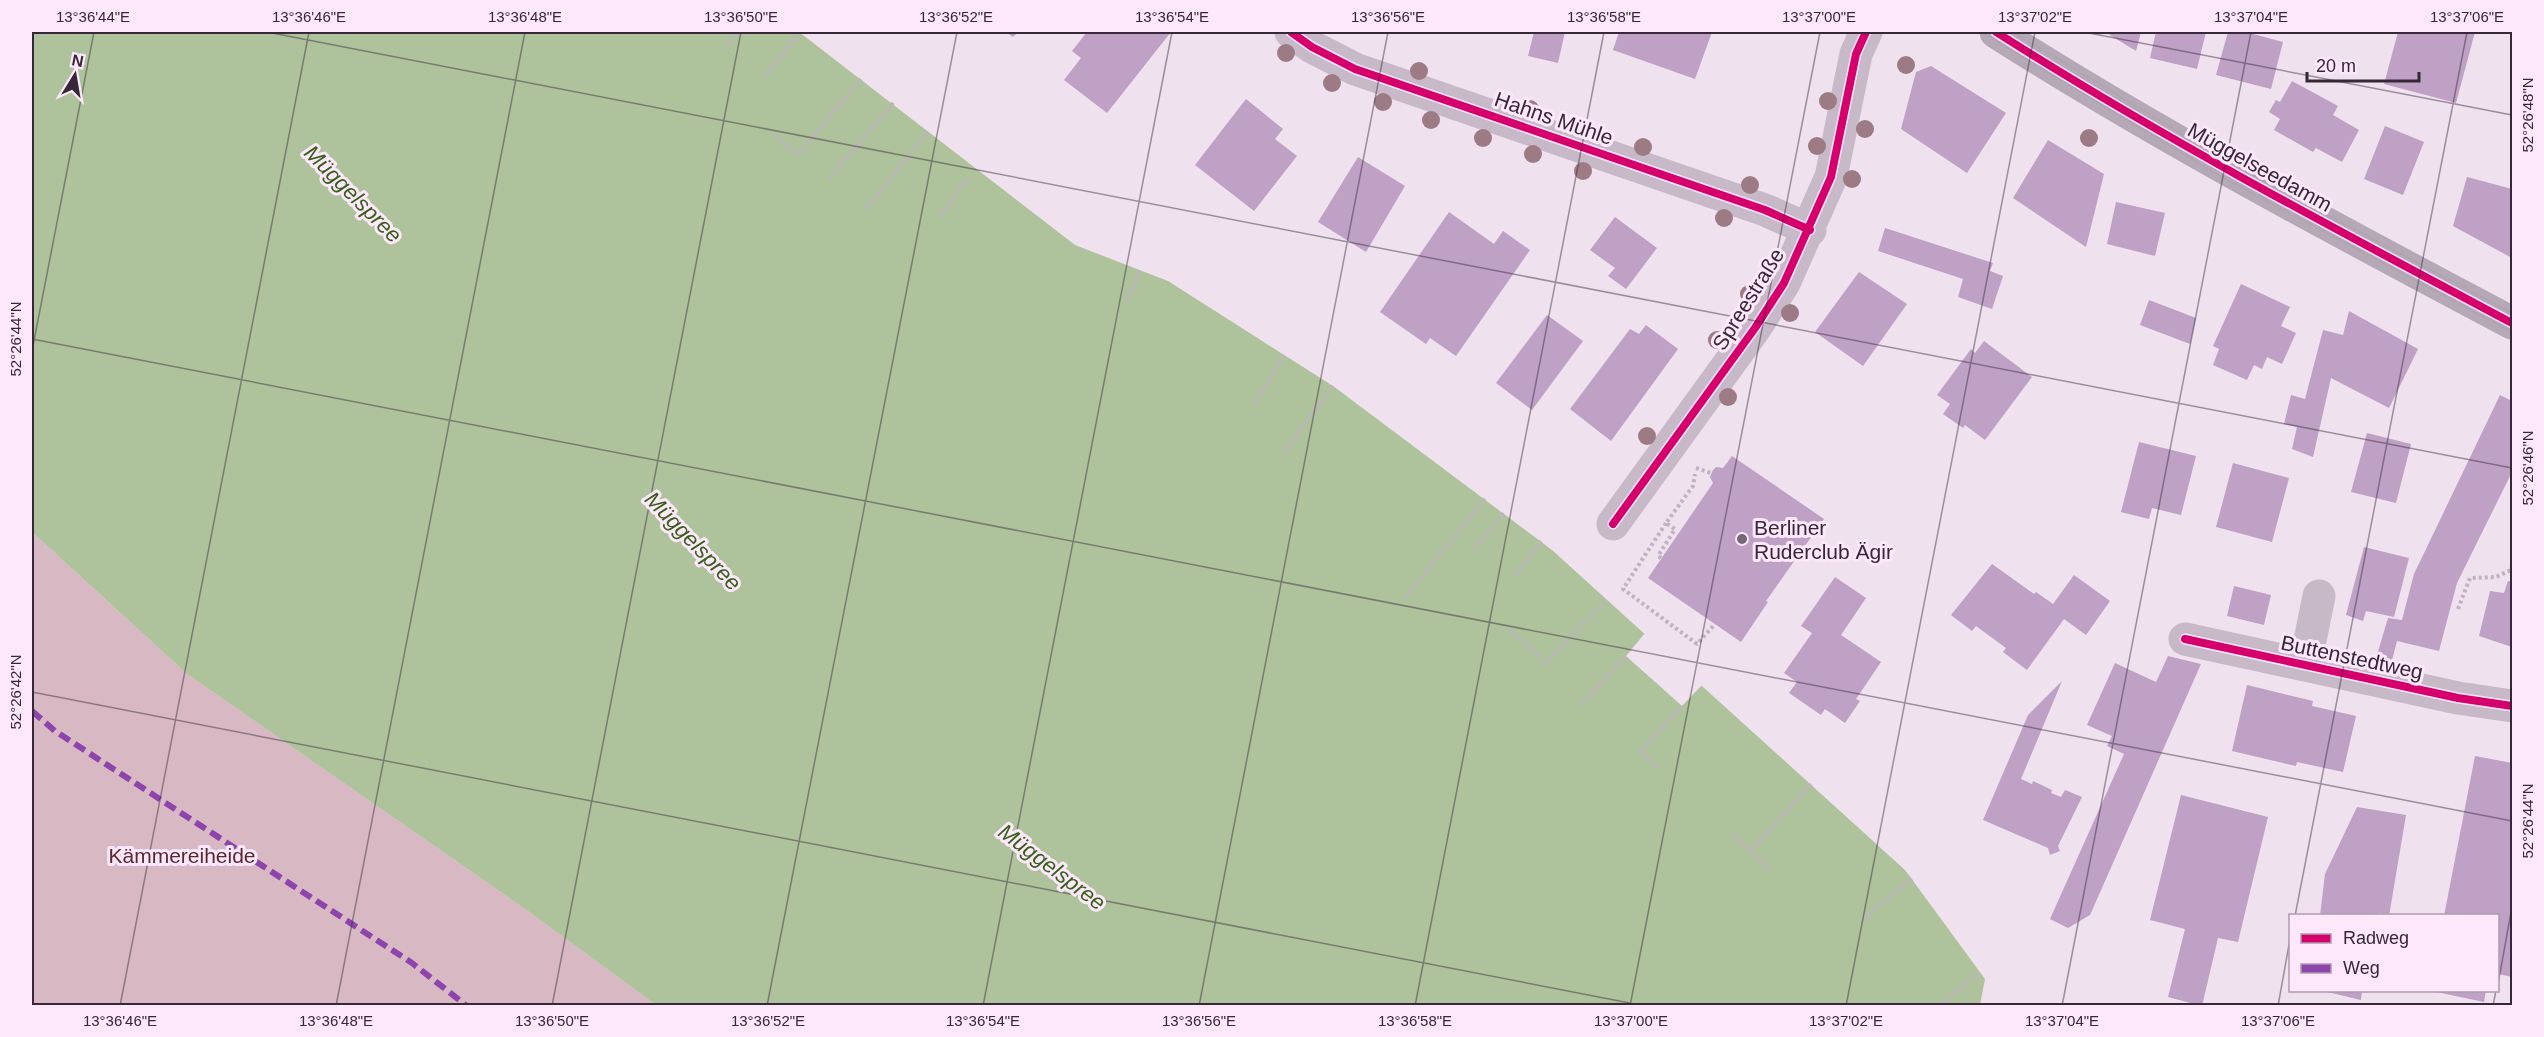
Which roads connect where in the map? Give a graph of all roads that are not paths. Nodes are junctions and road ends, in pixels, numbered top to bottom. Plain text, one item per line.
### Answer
1 (1291, 32) edge
2 (1866, 32) edge
3 (1996, 32) edge
4 (1810, 230) junction
5 (2512, 323) edge
6 (1613, 524) dead end
7 (2319, 596) dead end
8 (2185, 639) dead end
9 (2305, 665) junction
10 (2512, 706) edge

1 - 4 street, Hahns Mühle
2 - 4 street, Spreestraße
3 - 5 main road, Müggelseedamm
4 - 6 street, Spreestraße
7 - 9 street
8 - 9 street, Buttenstedtweg
9 - 10 street, Buttenstedtweg

